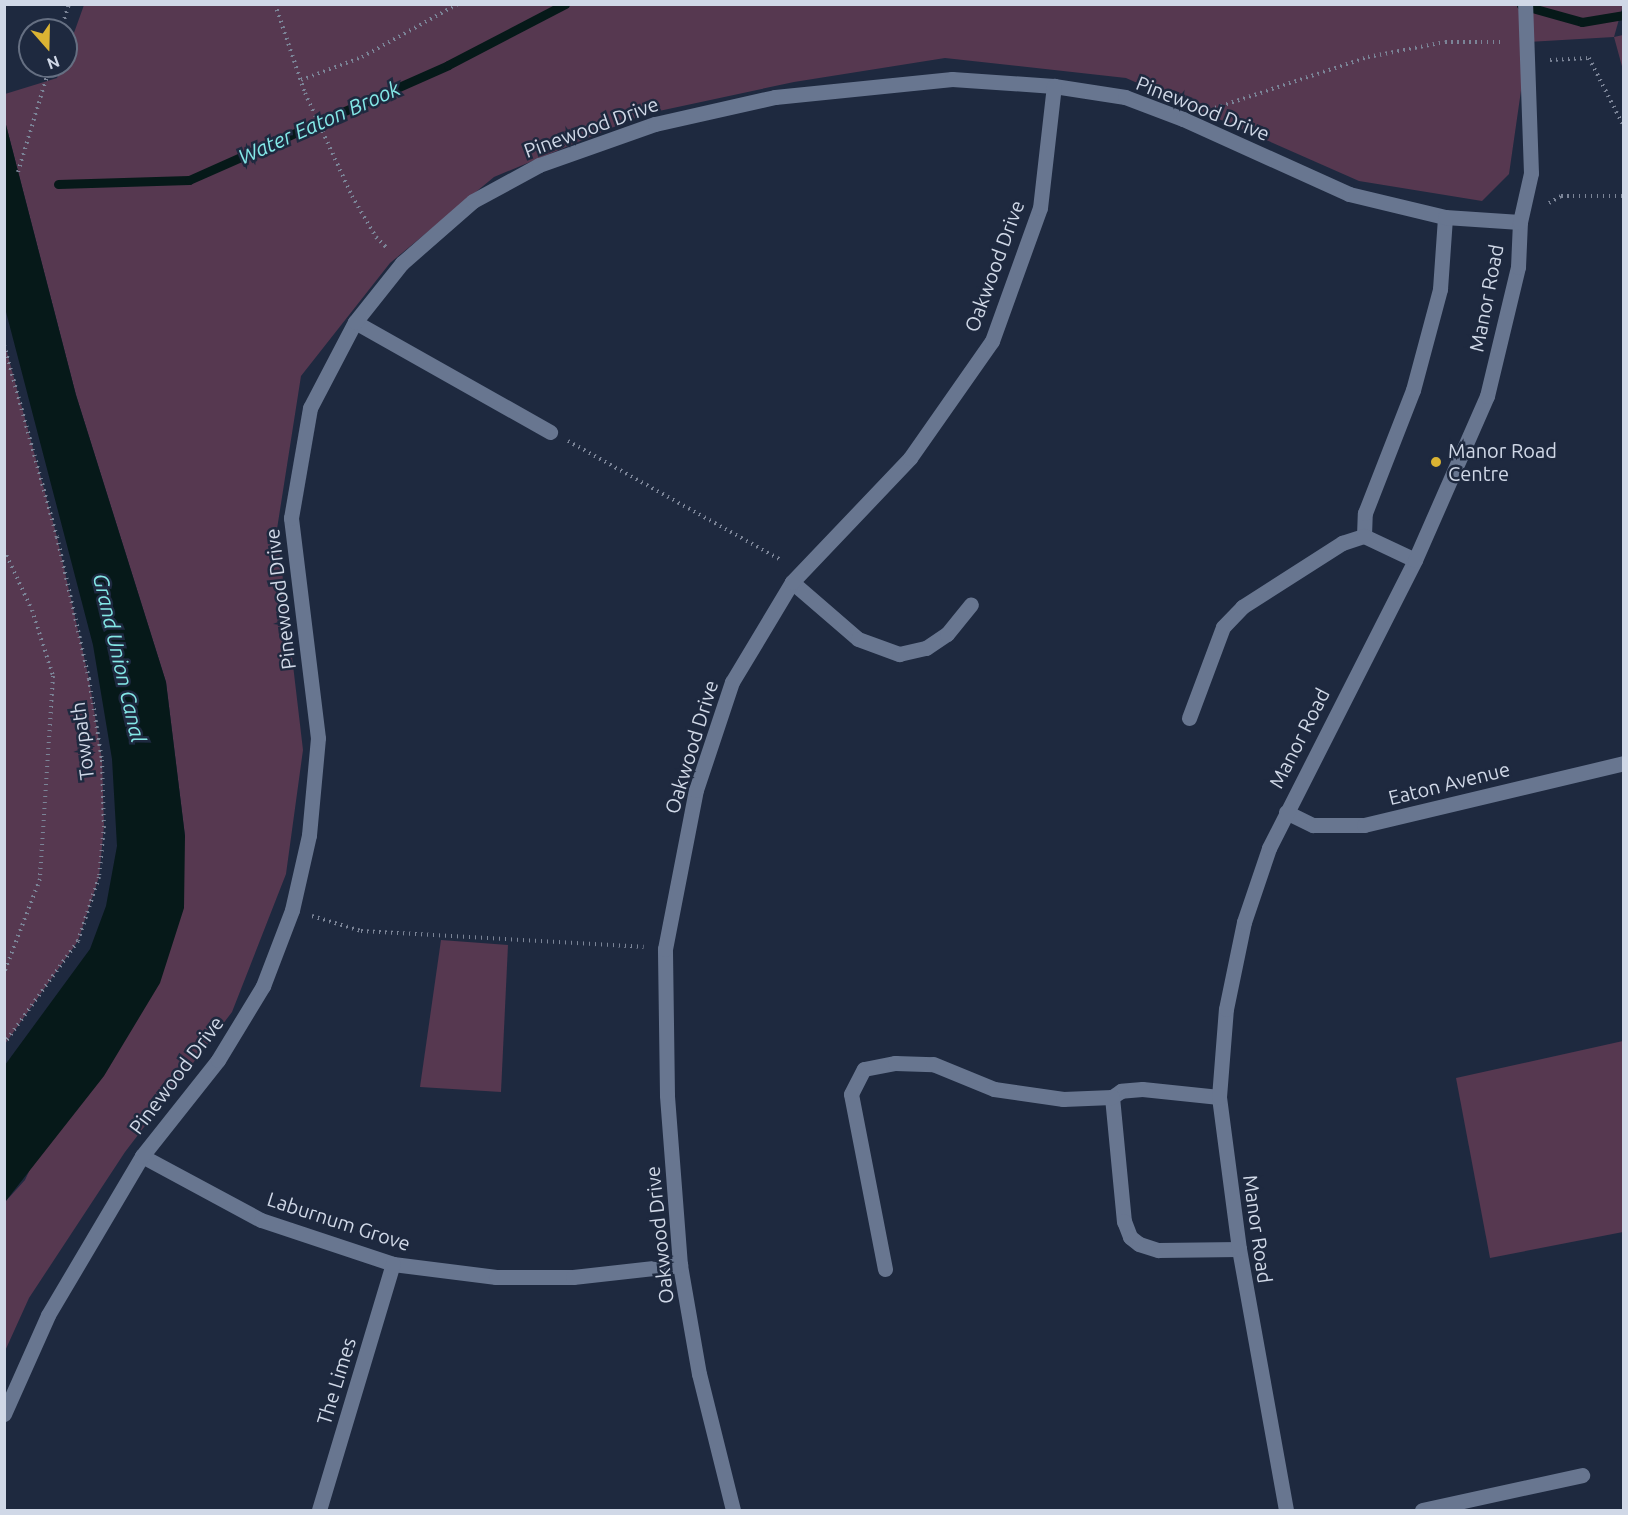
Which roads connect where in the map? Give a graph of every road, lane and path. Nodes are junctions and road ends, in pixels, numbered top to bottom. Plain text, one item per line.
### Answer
1 (275, 4) edge
2 (458, 4) edge
3 (1525, 4) edge
4 (1528, 42) junction
5 (1528, 61) junction
6 (46, 78) edge
7 (301, 80) junction
8 (1054, 86) junction
9 (1183, 119) junction
10 (1623, 127) edge
11 (18, 172) dead end
12 (1623, 196) edge
13 (1445, 217) junction
14 (1520, 222) junction
15 (402, 263) junction
16 (355, 322) junction
17 (4, 345) edge
18 (550, 432) joint
19 (1364, 536) junction
20 (4, 550) edge
21 (1415, 560) junction
22 (792, 582) junction
23 (971, 603) dead end
24 (1190, 718) dead end
25 (1623, 763) edge
26 (1286, 812) junction
27 (292, 910) junction
28 (665, 949) junction
29 (4, 973) edge
30 (4, 1044) edge
31 (1112, 1097) junction
32 (1219, 1098) junction
33 (142, 1156) junction
34 (1239, 1250) junction
35 (393, 1264) junction
36 (680, 1264) junction
37 (885, 1269) dead end
38 (4, 1414) edge
39 (1582, 1475) dead end
40 (319, 1510) edge
41 (733, 1510) edge
42 (1286, 1510) edge
43 (1422, 1510) edge

1 - 7 path
2 - 7 path
3 - 4 street, Manor Road
4 - 5 street, Manor Road
4 - 9 path
5 - 10 path
5 - 14 street, Manor Road
6 - 11 path
7 - 15 path
8 - 9 street, Pinewood Drive
8 - 15 street, Pinewood Drive
8 - 22 street, Oakwood Drive
9 - 13 street, Pinewood Drive
12 - 14 path
13 - 14 street, Pinewood Drive
13 - 19 street
14 - 21 street, Manor Road
15 - 16 street, Pinewood Drive
16 - 18 street
16 - 27 street, Pinewood Drive
17 - 30 path, Towpath
18 - 22 path
19 - 21 street
19 - 24 street
20 - 29 path
21 - 26 street, Manor Road
22 - 23 street
22 - 28 street, Oakwood Drive
25 - 26 street, Eaton Avenue
26 - 32 street, Manor Road
27 - 28 path
27 - 33 street, Pinewood Drive
28 - 36 street, Oakwood Drive
31 - 32 street
31 - 34 street
31 - 37 street
32 - 34 street, Manor Road
33 - 35 street, Laburnum Grove
33 - 38 street, Pinewood Drive
34 - 42 street, Manor Road
35 - 36 street, Laburnum Grove
35 - 40 street, The Limes
36 - 41 street, Oakwood Drive
39 - 43 street

